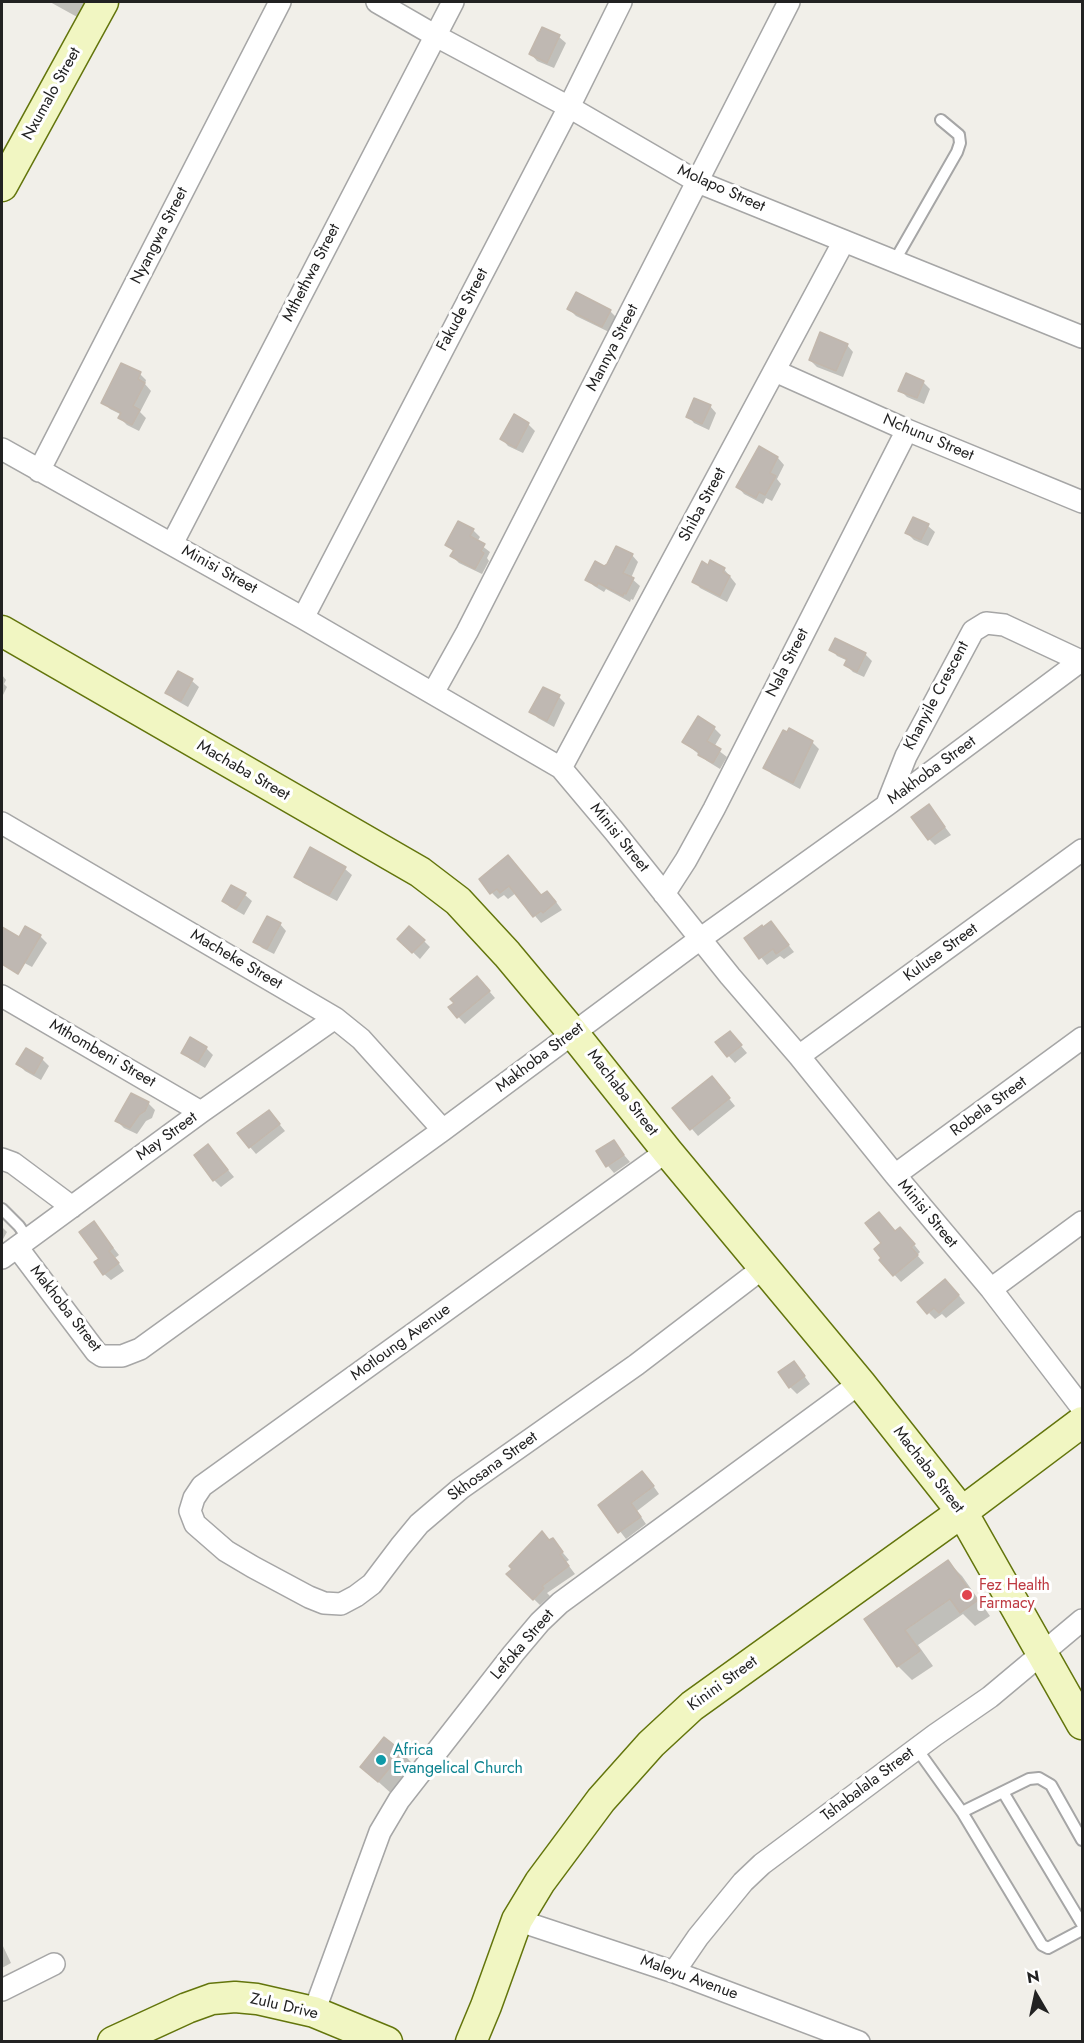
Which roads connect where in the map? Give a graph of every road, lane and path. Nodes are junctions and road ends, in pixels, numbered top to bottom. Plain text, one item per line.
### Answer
1 (103, 2) edge
2 (280, 2) edge
3 (378, 2) edge
4 (453, 2) edge
5 (621, 2) edge
6 (789, 2) edge
7 (436, 36) junction
8 (569, 106) junction
9 (941, 120) dead end
10 (698, 182) junction
11 (2, 186) edge
12 (844, 241) junction
13 (894, 262) junction
14 (1083, 338) edge
15 (775, 371) junction
16 (907, 430) junction
17 (2, 449) edge
18 (39, 471) junction
19 (1083, 502) edge
20 (171, 544) junction
21 (303, 618) junction
22 (2, 631) edge
23 (1082, 661) edge
24 (433, 693) junction
25 (561, 768) junction
26 (887, 805) junction
27 (2, 823) edge
28 (1083, 850) edge
29 (664, 894) junction
30 (700, 939) junction
31 (2, 996) edge
32 (335, 1018) junction
33 (573, 1033) junction
34 (1083, 1038) edge
35 (799, 1056) junction
36 (201, 1112) junction
37 (443, 1130) junction
38 (667, 1151) junction
39 (2, 1160) edge
40 (895, 1175) junction
41 (72, 1207) junction
42 (2, 1209) edge
43 (1083, 1222) edge
44 (16, 1248) edge
45 (763, 1268) junction
46 (991, 1289) junction
47 (860, 1383) junction
48 (1083, 1408) edge
49 (1083, 1422) edge
50 (962, 1512) junction
51 (226, 1551) joint
52 (1083, 1620) edge
53 (1043, 1653) junction
54 (1083, 1724) edge
55 (917, 1749) junction
56 (1003, 1792) junction
57 (962, 1812) junction
58 (1083, 1840) edge
59 (517, 1920) junction
60 (1083, 1924) edge
61 (1083, 1930) edge
62 (54, 1964) dead end
63 (674, 1972) junction
64 (2, 1990) edge
65 (314, 2012) junction
66 (113, 2042) edge
67 (387, 2042) edge
68 (471, 2042) edge
69 (859, 2042) edge

1 - 11 street, Nxumalo Street
2 - 18 street, Nyangwa Street
3 - 7 street, Molapo Street
4 - 7 street, Mthethwa Street
5 - 8 street, Fakude Street
6 - 10 street, Mannya Street
7 - 8 street, Molapo Street
7 - 20 street, Mthethwa Street
8 - 10 street, Molapo Street
8 - 21 street, Fakude Street
9 - 13 lane
10 - 12 street, Molapo Street
10 - 24 street, Mannya Street
12 - 13 street, Molapo Street
12 - 15 street, Shiba Street
13 - 14 street, Molapo Street
15 - 16 street, Nchunu Street
15 - 25 street, Shiba Street
16 - 19 street, Nchunu Street
16 - 29 street, Nala Street
17 - 18 street, Minisi Street
18 - 20 street, Minisi Street
20 - 21 street, Minisi Street
21 - 24 street, Minisi Street
22 - 33 street, Machaba Street
23 - 26 street, Makhoba Street
23 - 26 street, Khanyile Crescent
24 - 25 street, Minisi Street
25 - 29 street, Minisi Street
26 - 30 street, Makhoba Street
27 - 32 street, Macheke Street
28 - 35 street, Kuluse Street
29 - 30 street, Minisi Street
30 - 33 street, Makhoba Street
30 - 35 street, Minisi Street
31 - 36 street, Mthombeni Street
32 - 36 street, May Street
32 - 37 street, Macheke Street
33 - 37 street, Makhoba Street
33 - 38 street, Machaba Street
34 - 40 street, Robela Street
35 - 40 street, Minisi Street
36 - 41 street, May Street
37 - 44 street, Makhoba Street
38 - 45 street, Machaba Street
38 - 51 street, Motloung Avenue
39 - 41 street
40 - 46 street, Minisi Street
41 - 44 street, May Street
42 - 44 lane
43 - 46 street
45 - 47 street, Machaba Street
45 - 51 street, Skhosana Street
46 - 48 street, Minisi Street
47 - 50 street, Machaba Street
47 - 65 street, Lefoka Street
49 - 50 street, Kinini Street
50 - 53 street, Machaba Street
50 - 59 street, Kinini Street
52 - 53 street, Tshabalala Street
53 - 54 street, Machaba Street
53 - 55 street, Tshabalala Street
55 - 57 lane
55 - 63 street, Tshabalala Street
56 - 57 lane
56 - 58 lane
56 - 60 lane
57 - 61 lane
59 - 63 street, Maleyu Avenue
59 - 68 street, Kinini Street
62 - 64 street
63 - 69 street, Maleyu Avenue
65 - 66 street, Zulu Drive
65 - 67 street, Zulu Drive

